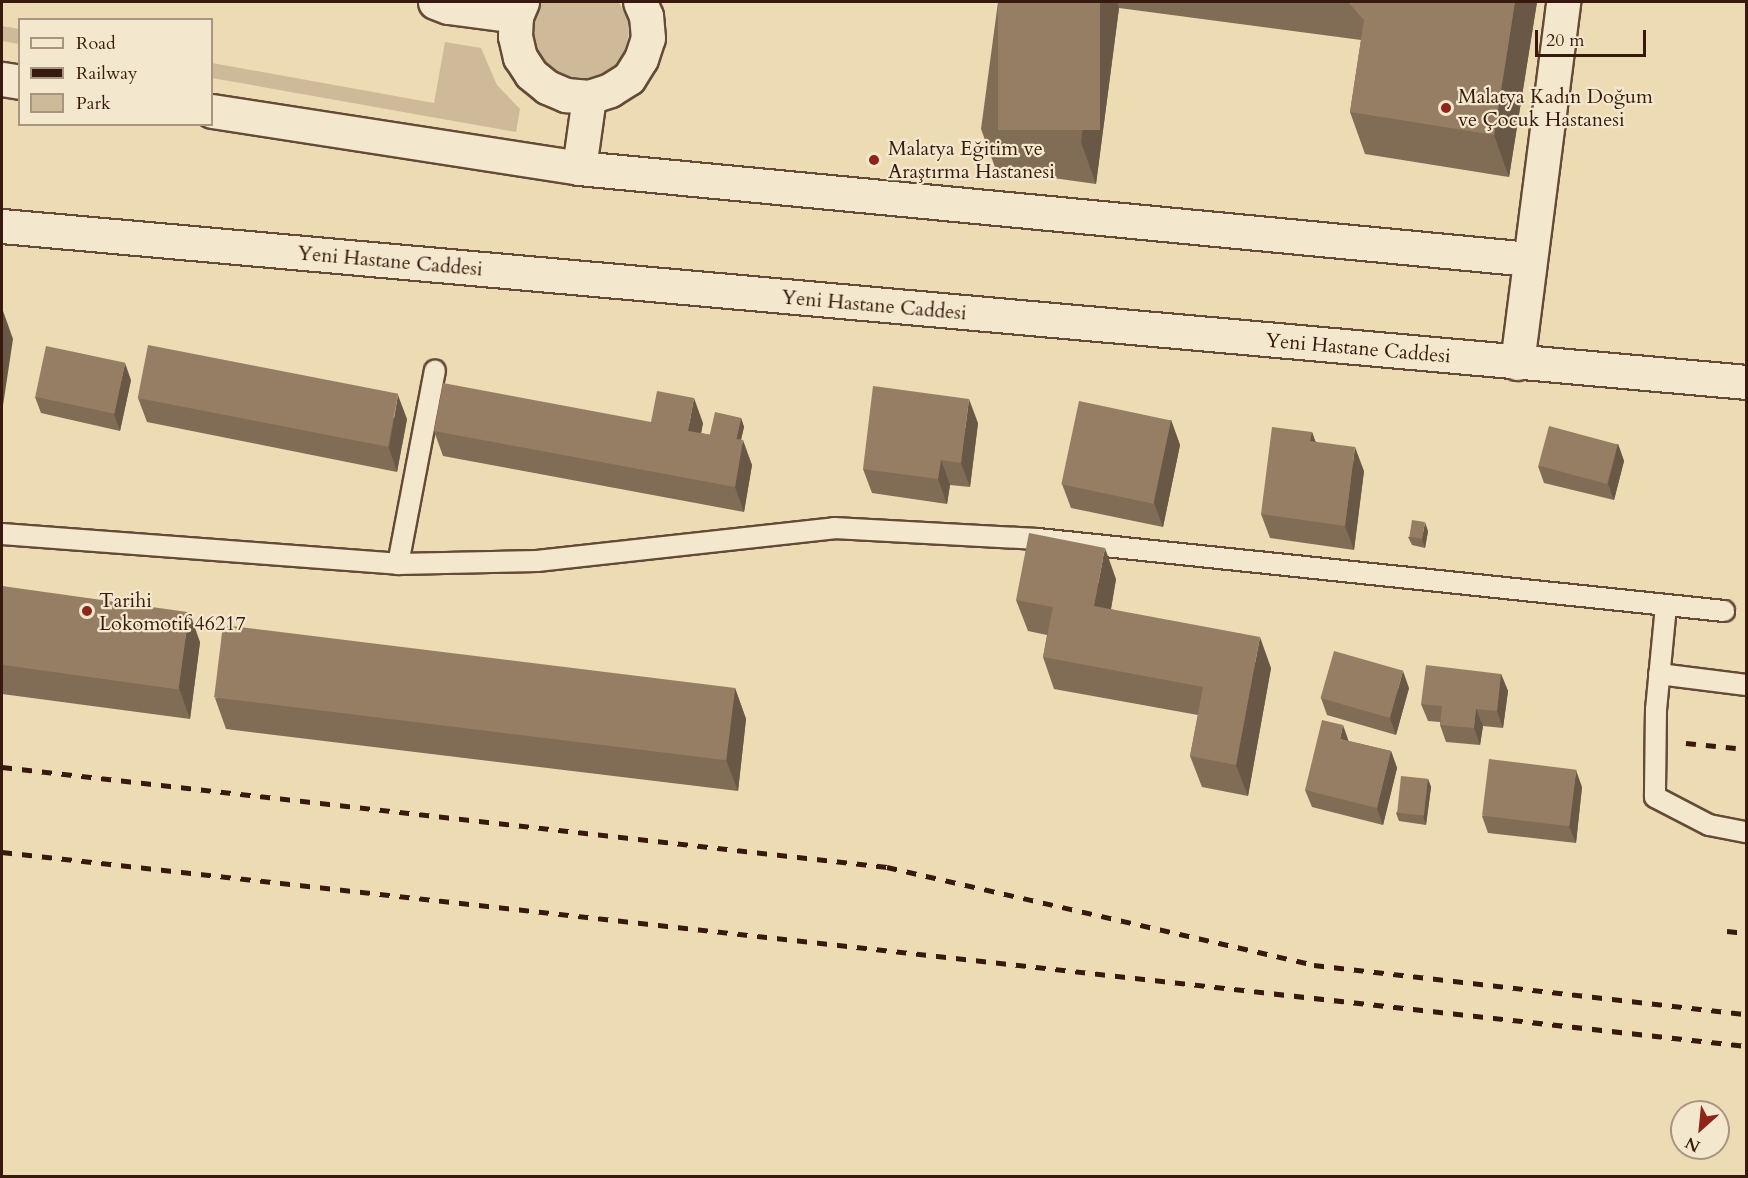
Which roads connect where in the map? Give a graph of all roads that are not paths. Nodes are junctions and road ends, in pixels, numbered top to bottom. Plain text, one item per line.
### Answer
1 (435, 2) edge
2 (640, 2) edge
3 (1563, 2) edge
4 (519, 9) edge
5 (2, 79) edge
6 (18, 82) edge
7 (589, 97) junction
8 (213, 111) edge
9 (579, 168) junction
10 (2, 226) edge
11 (1530, 259) junction
12 (1517, 363) junction
13 (435, 370) dead end
14 (1746, 382) edge
15 (2, 534) edge
16 (398, 564) junction
17 (1666, 606) junction
18 (1724, 611) dead end
19 (1659, 674) junction
20 (1746, 685) edge
21 (1746, 832) edge

1 - 4 street
2 - 7 street
3 - 11 street
4 - 7 street
5 - 6 street
7 - 9 street
8 - 9 street
9 - 11 street
10 - 12 street, Yeni Hastane Caddesi
11 - 12 street
12 - 14 street, Yeni Hastane Caddesi
13 - 16 lane
15 - 16 lane
16 - 17 lane
17 - 18 lane
17 - 19 lane
19 - 20 lane
19 - 21 lane

